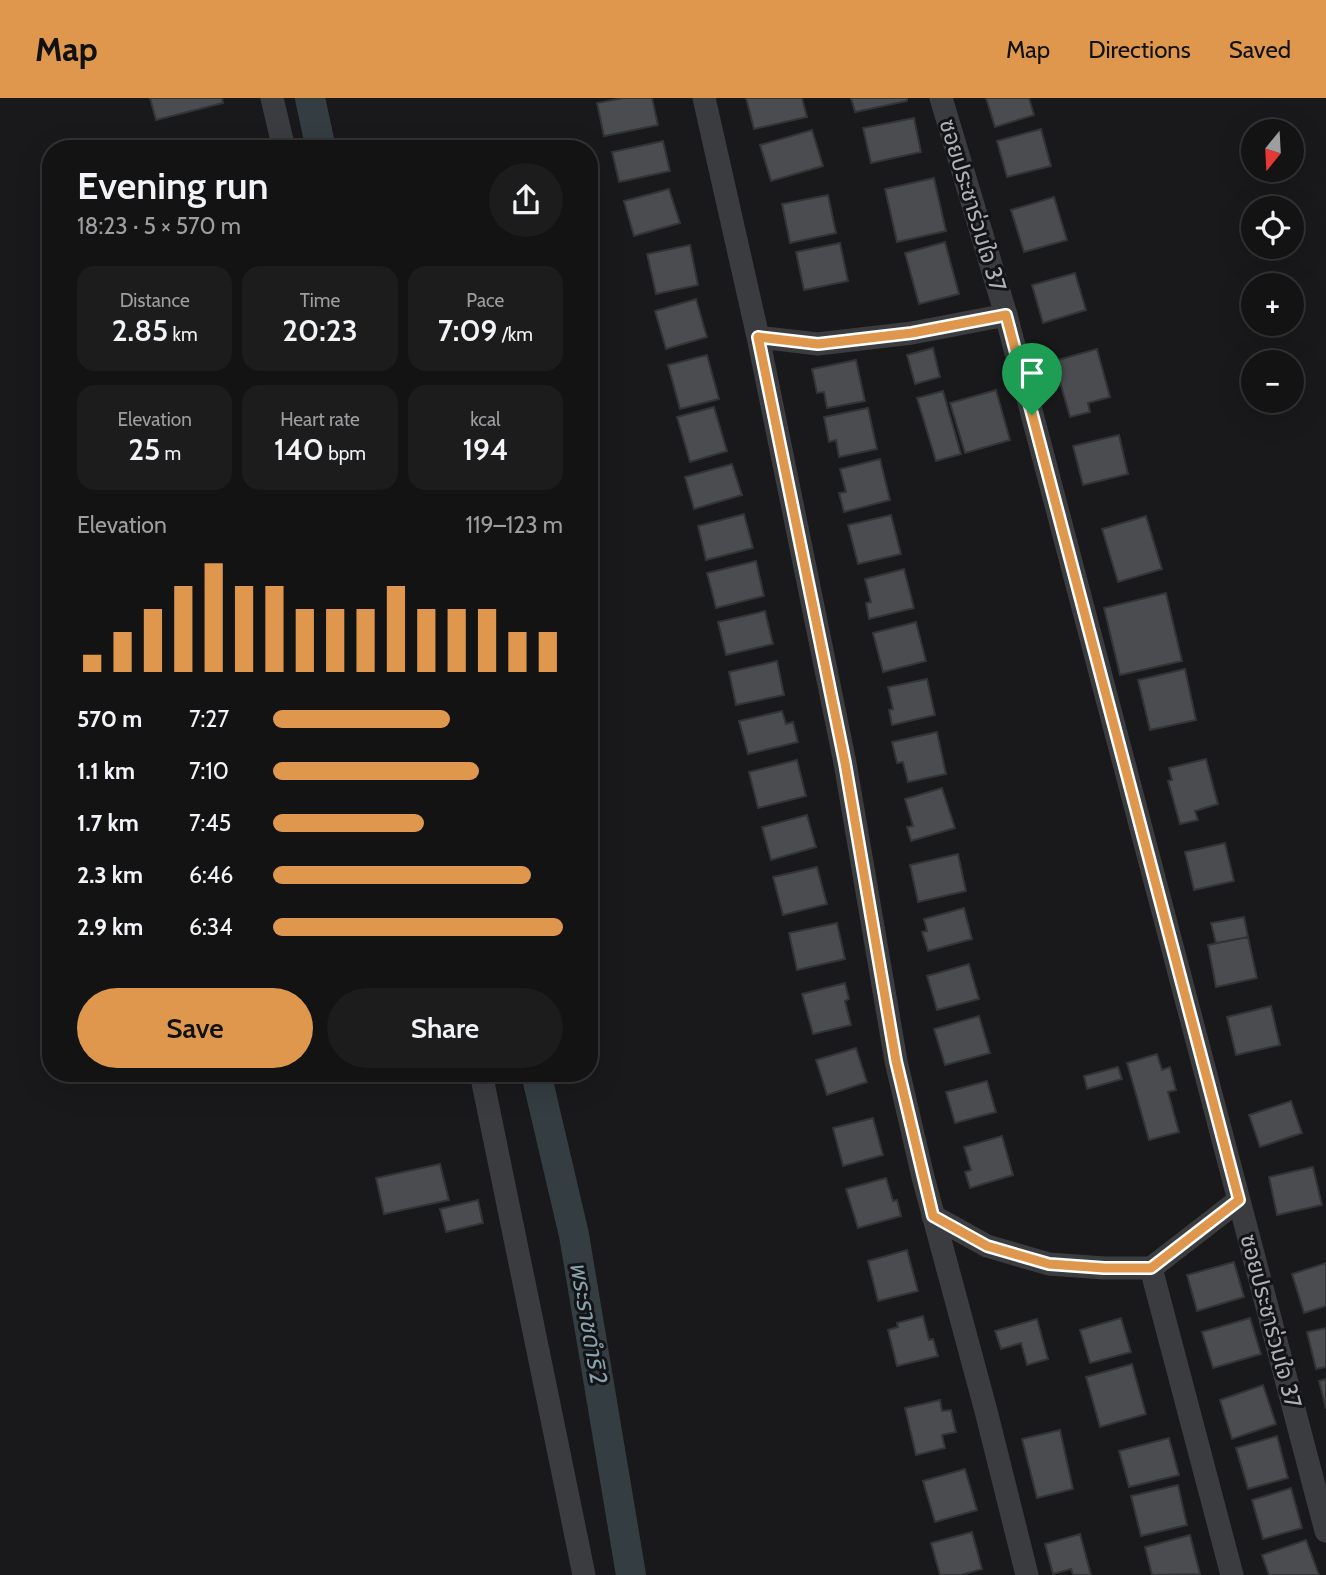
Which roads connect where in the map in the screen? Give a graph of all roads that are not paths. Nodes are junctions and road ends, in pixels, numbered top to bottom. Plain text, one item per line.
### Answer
1 (272, 98) edge
2 (704, 98) edge
3 (941, 98) edge
4 (282, 140) edge
5 (1006, 315) junction
6 (758, 337) junction
7 (483, 1082) edge
8 (1239, 1200) junction
9 (933, 1216) junction
10 (1151, 1268) junction
11 (1326, 1531) edge
12 (584, 1575) edge
13 (1027, 1575) edge
14 (1232, 1575) edge

1 - 4 street
2 - 6 street
3 - 5 street, ซอยประชาร่วมใจ 37
5 - 6 street
5 - 8 street, ซอยประชาร่วมใจ 37
6 - 9 street
7 - 12 street
8 - 10 street
8 - 11 street, ซอยประชาร่วมใจ 37
9 - 10 street
9 - 13 street
10 - 14 street

